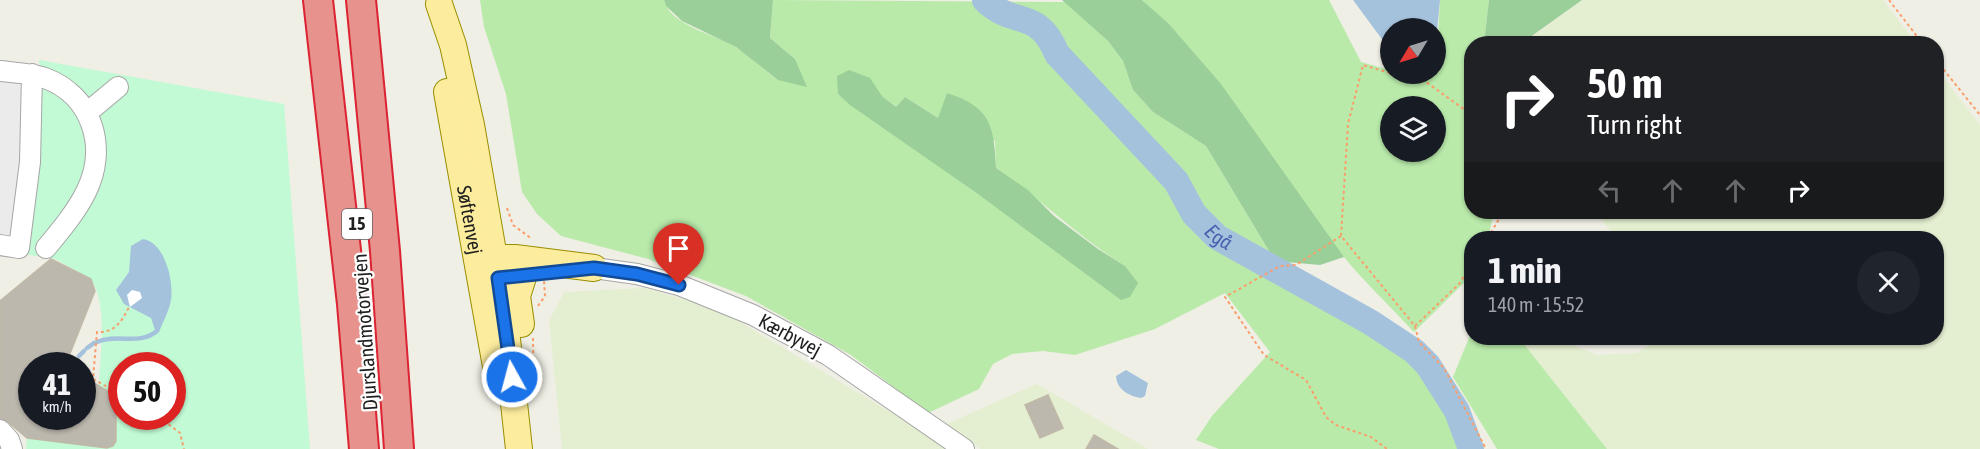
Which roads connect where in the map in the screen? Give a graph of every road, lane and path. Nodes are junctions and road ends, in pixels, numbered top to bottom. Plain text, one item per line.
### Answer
1 (318, 0) edge
2 (332, 0) edge
3 (361, 0) edge
4 (1889, 0) edge
5 (439, 2) edge
6 (1917, 36) edge
7 (1380, 70) edge
8 (1944, 70) edge
9 (0, 71) edge
10 (32, 74) junction
11 (1429, 84) edge
12 (118, 87) dead end
13 (1464, 109) edge
14 (88, 112) junction
15 (1980, 115) edge
16 (1341, 236) junction
17 (0, 245) edge
18 (46, 248) dead end
19 (490, 268) junction
20 (594, 268) junction
21 (523, 276) junction
22 (1464, 276) edge
23 (129, 307) dead end
24 (1415, 326) junction
25 (108, 387) edge
26 (514, 407) junction
27 (0, 430) edge
28 (175, 430) edge
29 (517, 441) edge
30 (12, 449) edge
31 (184, 449) edge
32 (364, 449) edge
33 (373, 449) edge
34 (399, 449) edge
35 (964, 449) edge
36 (1387, 449) edge
37 (1486, 449) edge

1 - 32 highway
2 - 33 highway, Djurslandmotorvejen / 15
3 - 34 highway, Djurslandmotorvejen / 15
4 - 6 path
5 - 19 main road, Søftenvej
7 - 16 path
8 - 15 path
9 - 10 street
10 - 14 street
10 - 17 street
11 - 13 path
12 - 14 street
14 - 18 street
16 - 24 path
16 - 36 path
19 - 20 main road
19 - 21 main road
19 - 26 main road, Søftenvej
19 - 29 main road, Søftenvej
20 - 21 main road
20 - 35 street, Kærbyvej
21 - 26 main road
22 - 24 path
23 - 25 path
24 - 37 path
26 - 29 main road, Søftenvej
27 - 30 street
28 - 31 path

